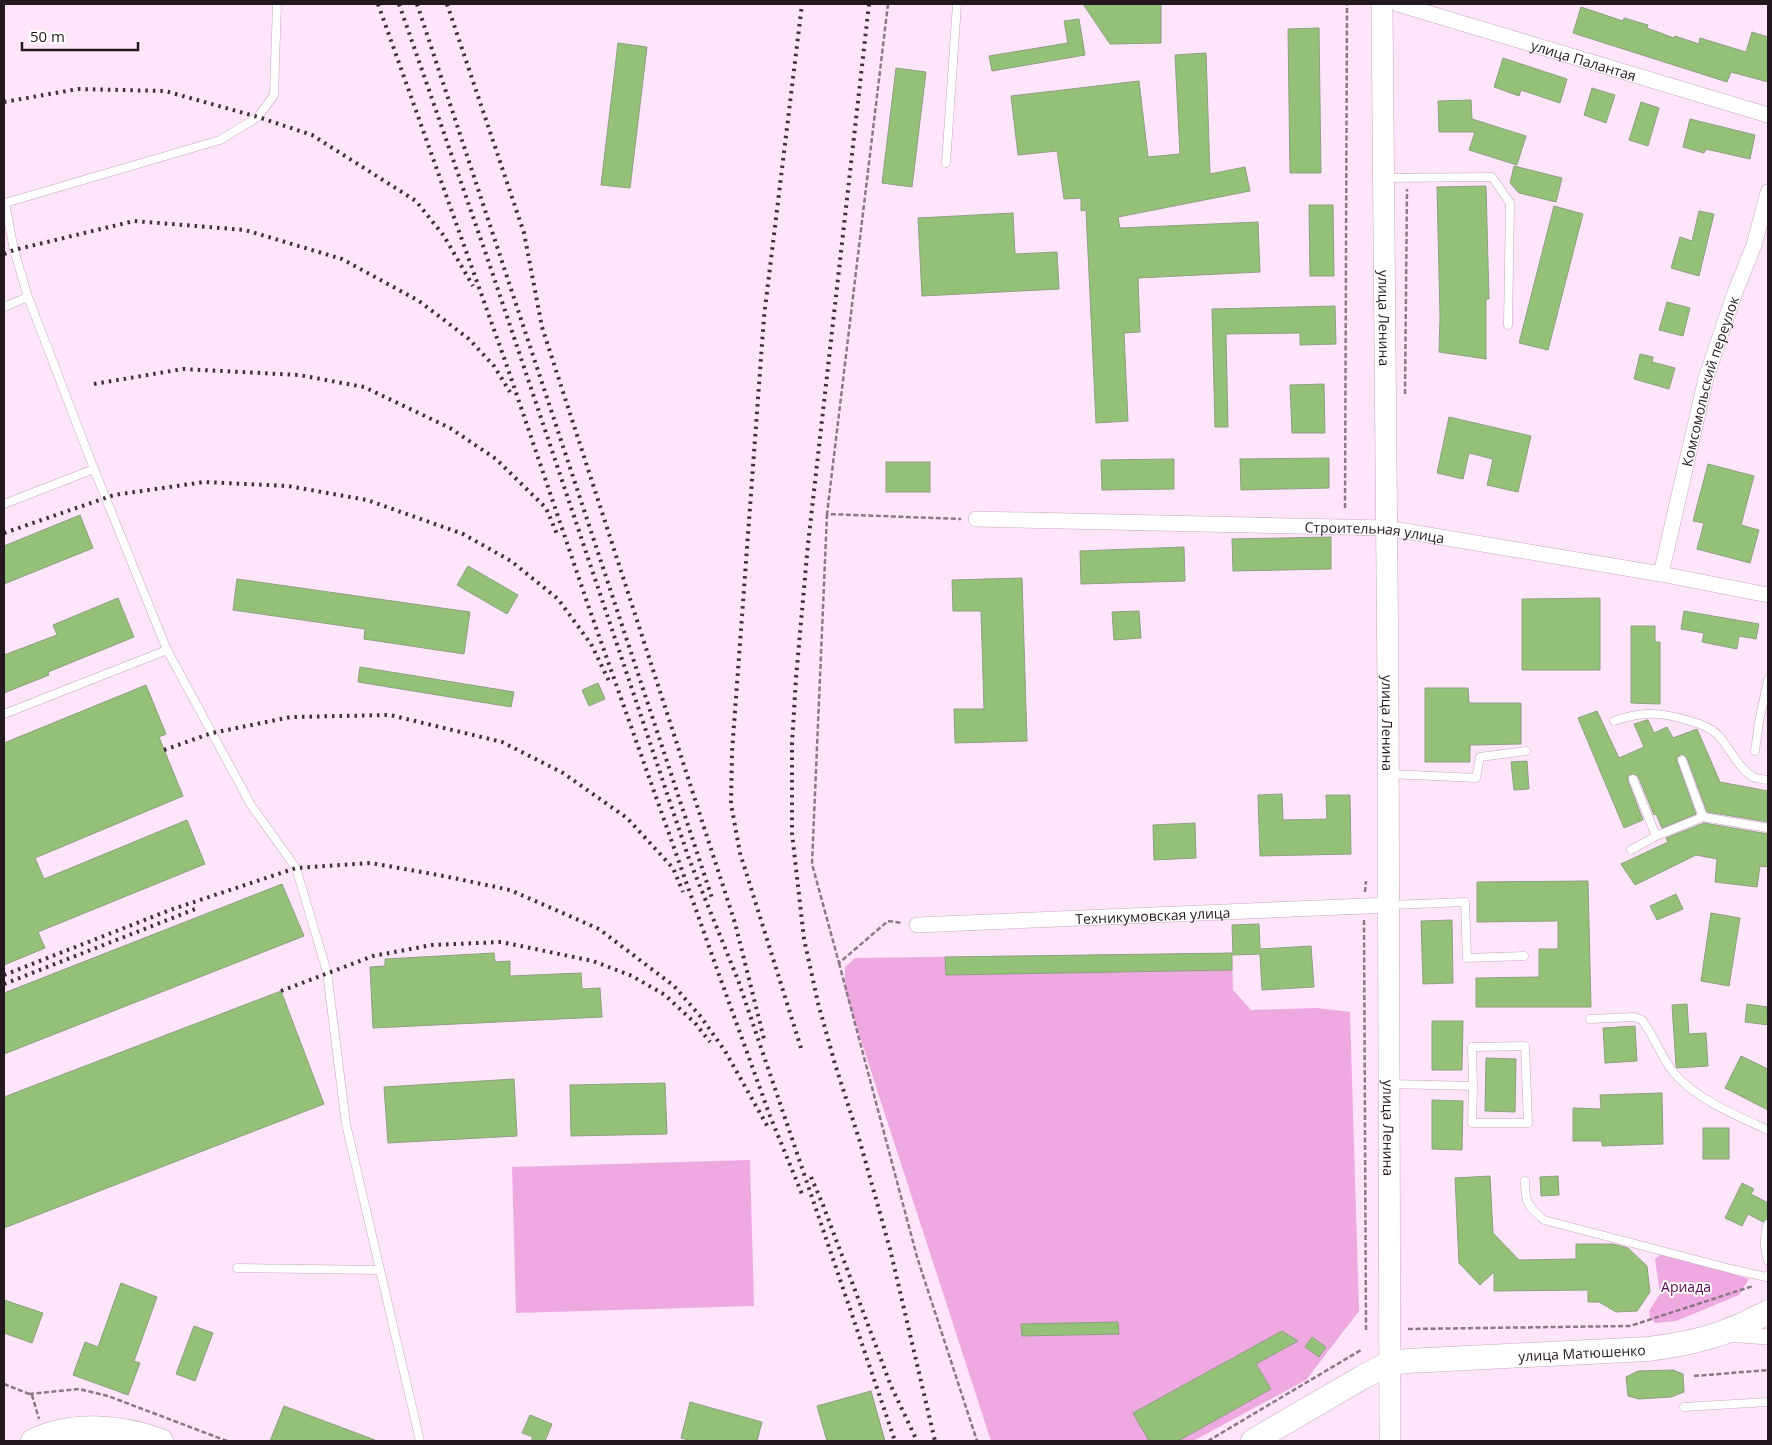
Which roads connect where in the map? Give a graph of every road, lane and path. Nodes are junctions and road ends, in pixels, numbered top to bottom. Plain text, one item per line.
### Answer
1 (277, 4) edge
2 (888, 4) edge
3 (957, 4) edge
4 (1347, 4) edge
5 (1382, 4) edge
6 (1398, 4) edge
7 (1768, 115) edge
8 (946, 163) dead end
9 (1384, 178) junction
10 (1768, 192) edge
11 (4, 203) edge
12 (28, 297) junction
13 (4, 307) edge
14 (1508, 325) dead end
15 (94, 469) junction
16 (4, 504) edge
17 (1345, 508) dead end
18 (827, 514) junction
19 (976, 519) joint
20 (1387, 528) junction
21 (1661, 574) junction
22 (1768, 595) edge
23 (168, 650) junction
24 (1768, 680) edge
25 (4, 714) edge
26 (1614, 721) dead end
27 (1526, 751) dead end
28 (1755, 751) dead end
29 (1682, 760) dead end
30 (1388, 774) junction
31 (1632, 779) dead end
32 (1768, 780) edge
33 (1703, 817) junction
34 (1768, 828) edge
35 (1656, 836) junction
36 (1631, 850) dead end
37 (1366, 881) dead end
38 (1389, 905) junction
39 (1363, 906) junction
40 (919, 925) joint
41 (1524, 956) dead end
42 (839, 963) junction
43 (1590, 1018) dead end
44 (1389, 1084) junction
45 (1473, 1086) junction
46 (1768, 1130) edge
47 (1525, 1181) dead end
48 (1768, 1224) edge
49 (1768, 1261) edge
50 (238, 1268) dead end
51 (380, 1270) junction
52 (1767, 1276) edge
53 (1768, 1312) edge
54 (1408, 1330) dead end
55 (1366, 1332) dead end
56 (1722, 1334) junction
57 (1768, 1337) edge
58 (1361, 1350) dead end
59 (1390, 1363) junction
60 (1768, 1370) edge
61 (1694, 1376) dead end
62 (4, 1384) edge
63 (1768, 1402) edge
64 (1684, 1407) dead end
65 (33, 1441) edge
66 (161, 1441) edge
67 (227, 1441) edge
68 (420, 1441) edge
69 (977, 1441) edge
70 (1208, 1441) edge
71 (1253, 1441) edge
72 (1390, 1441) edge

1 - 11 lane
2 - 18 path
3 - 8 lane
4 - 17 path
5 - 9 main road, улица Ленина
6 - 7 street, улица Палантая
9 - 14 lane
9 - 20 main road, улица Ленина
10 - 21 street, Комсомольский переулок
11 - 12 lane
12 - 13 lane
12 - 15 lane
15 - 16 lane
15 - 23 lane
18 - 19 path
18 - 42 path
19 - 20 street, Строительная улица
20 - 21 street, Строительная улица
20 - 30 main road, улица Ленина
21 - 22 street, Строительная улица
23 - 25 lane
23 - 51 lane
24 - 28 lane
26 - 32 lane
27 - 30 lane
29 - 33 lane
30 - 38 main road, улица Ленина
31 - 35 lane
33 - 34 lane
33 - 35 lane
35 - 36 lane
37 - 39 path
38 - 39 street, Техникумовская улица
38 - 41 lane
38 - 44 main road, улица Ленина
39 - 40 street, Техникумовская улица
39 - 55 path
40 - 42 path
42 - 69 path
43 - 46 lane
44 - 45 lane
44 - 59 main road, улица Ленина
45 - 45 lane
47 - 52 lane
48 - 49 lane
50 - 51 lane
51 - 68 lane
52 - 54 path
53 - 56 main road, улица Матюшенко
56 - 57 street
56 - 59 main road, улица Матюшенко
58 - 70 path
59 - 71 main road
59 - 72 main road, улица Ленина
60 - 61 path
62 - 67 path
63 - 64 lane
65 - 66 main road

